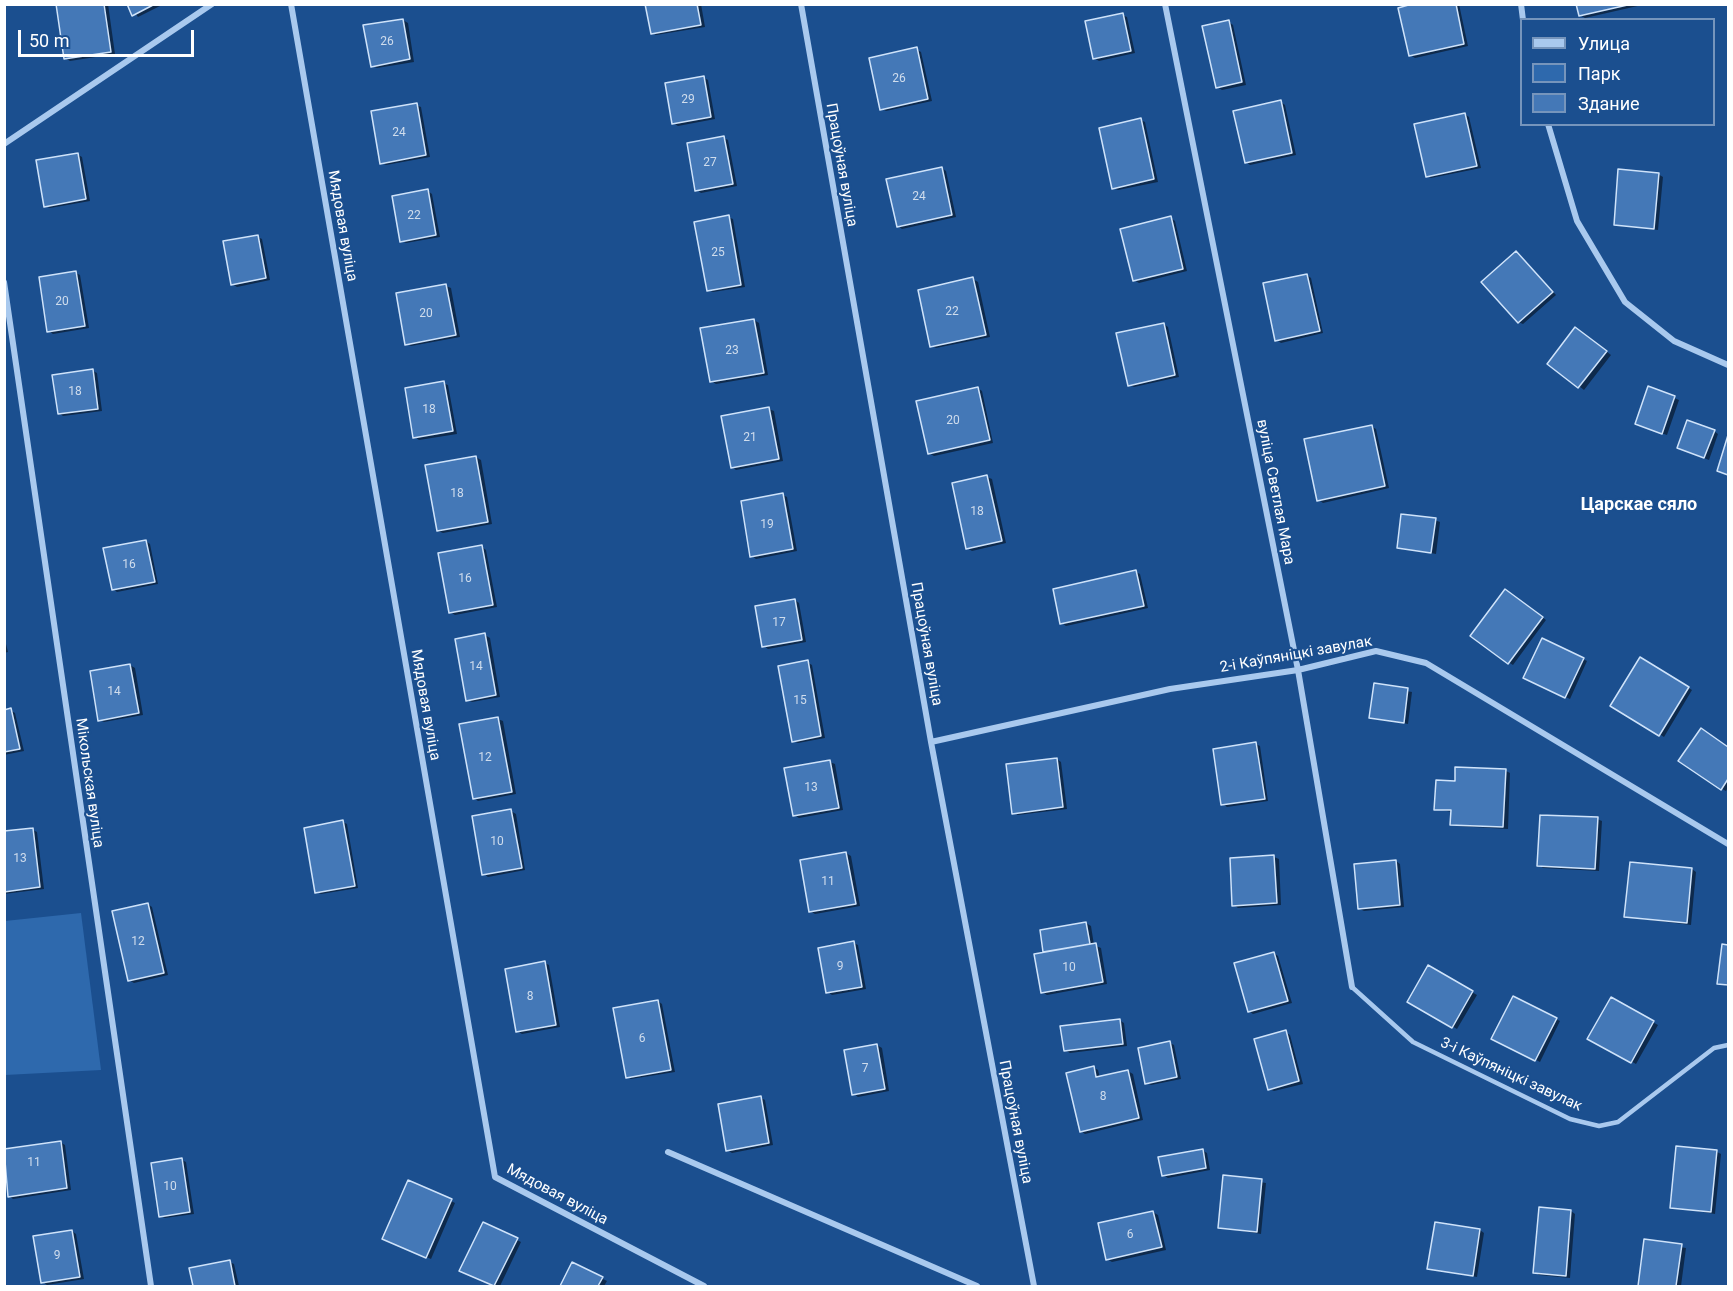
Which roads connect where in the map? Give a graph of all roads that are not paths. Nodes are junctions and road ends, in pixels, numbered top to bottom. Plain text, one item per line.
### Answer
1 (212, 4) edge
2 (291, 4) edge
3 (801, 4) edge
4 (1165, 4) edge
5 (1549, 126) edge
6 (4, 144) edge
7 (4, 282) edge
8 (1728, 365) edge
9 (1298, 670) junction
10 (931, 742) junction
11 (1728, 844) edge
12 (1352, 987) joint
13 (1728, 1045) edge
14 (668, 1152) dead end
15 (151, 1287) edge
16 (704, 1287) edge
17 (977, 1287) edge
18 (1034, 1287) edge

1 - 6 street
2 - 16 street, Мядовая вуліца
3 - 10 street, Працоўная вуліца
4 - 9 street, вуліца Светлая Мара
5 - 8 street
7 - 15 street, Мікольская вуліца
9 - 10 street, 2-і Каўпяніцкі завулак
9 - 11 street, 2-і Каўпяніцкі завулак
9 - 12 street, вуліца Светлая Мара
10 - 18 street, Працоўная вуліца
12 - 13 lane, 3-і Каўпяніцкі завулак
14 - 17 street

